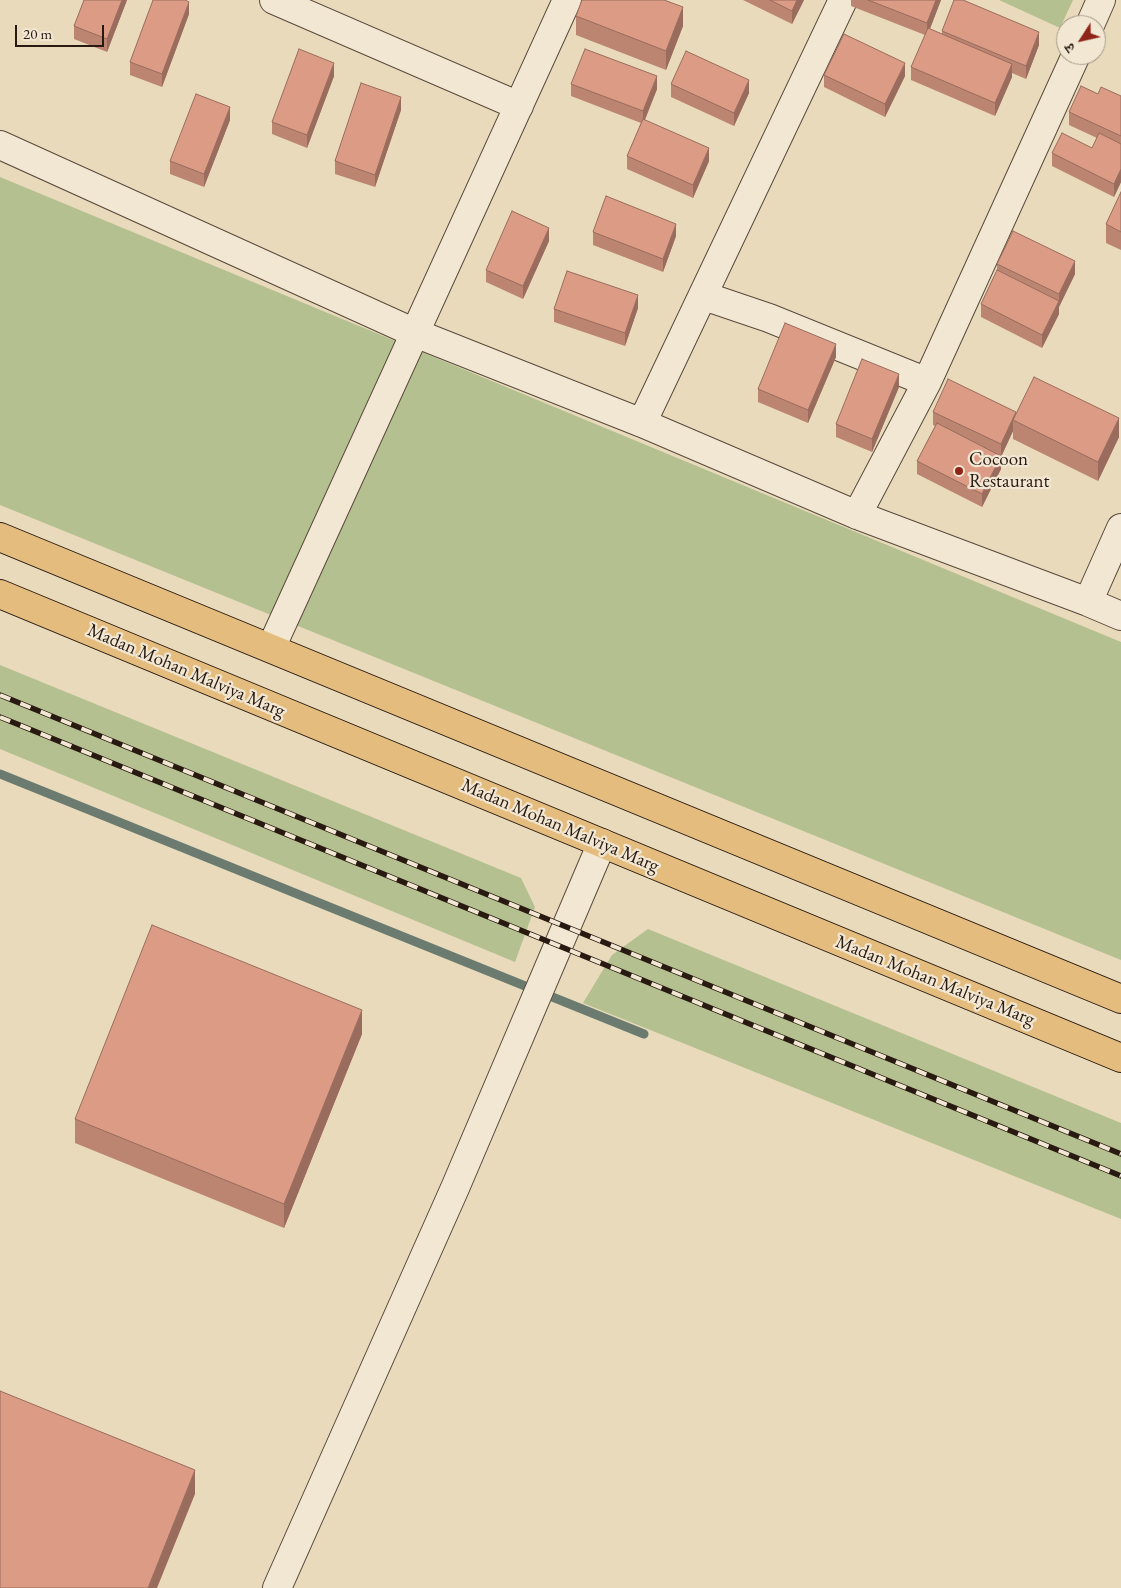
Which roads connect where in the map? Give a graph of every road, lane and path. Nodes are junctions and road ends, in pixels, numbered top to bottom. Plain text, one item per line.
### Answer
1 (274, 0) edge
2 (567, 0) edge
3 (843, 0) edge
4 (1102, 0) edge
5 (311, 7) edge
6 (1095, 15) edge
7 (1071, 65) edge
8 (519, 106) junction
9 (0, 146) edge
10 (704, 296) junction
11 (415, 333) junction
12 (927, 382) junction
13 (642, 423) junction
14 (858, 514) junction
15 (1121, 528) edge
16 (0, 537) edge
17 (0, 594) edge
18 (1088, 602) junction
19 (1121, 616) edge
20 (271, 648) junction
21 (602, 843) junction
22 (1121, 999) edge
23 (1121, 1058) edge
24 (277, 1588) edge

1 - 5 street
2 - 8 street
3 - 10 street
4 - 6 street
5 - 8 street
7 - 12 street
8 - 11 street
9 - 11 street
10 - 12 street
10 - 13 street
11 - 13 street
11 - 20 street
12 - 14 street
13 - 14 street
14 - 18 street
15 - 18 street
16 - 20 main road
17 - 21 main road, Madan Mohan Malviya Marg
18 - 19 street
20 - 22 main road
21 - 23 main road, Madan Mohan Malviya Marg
21 - 24 street

